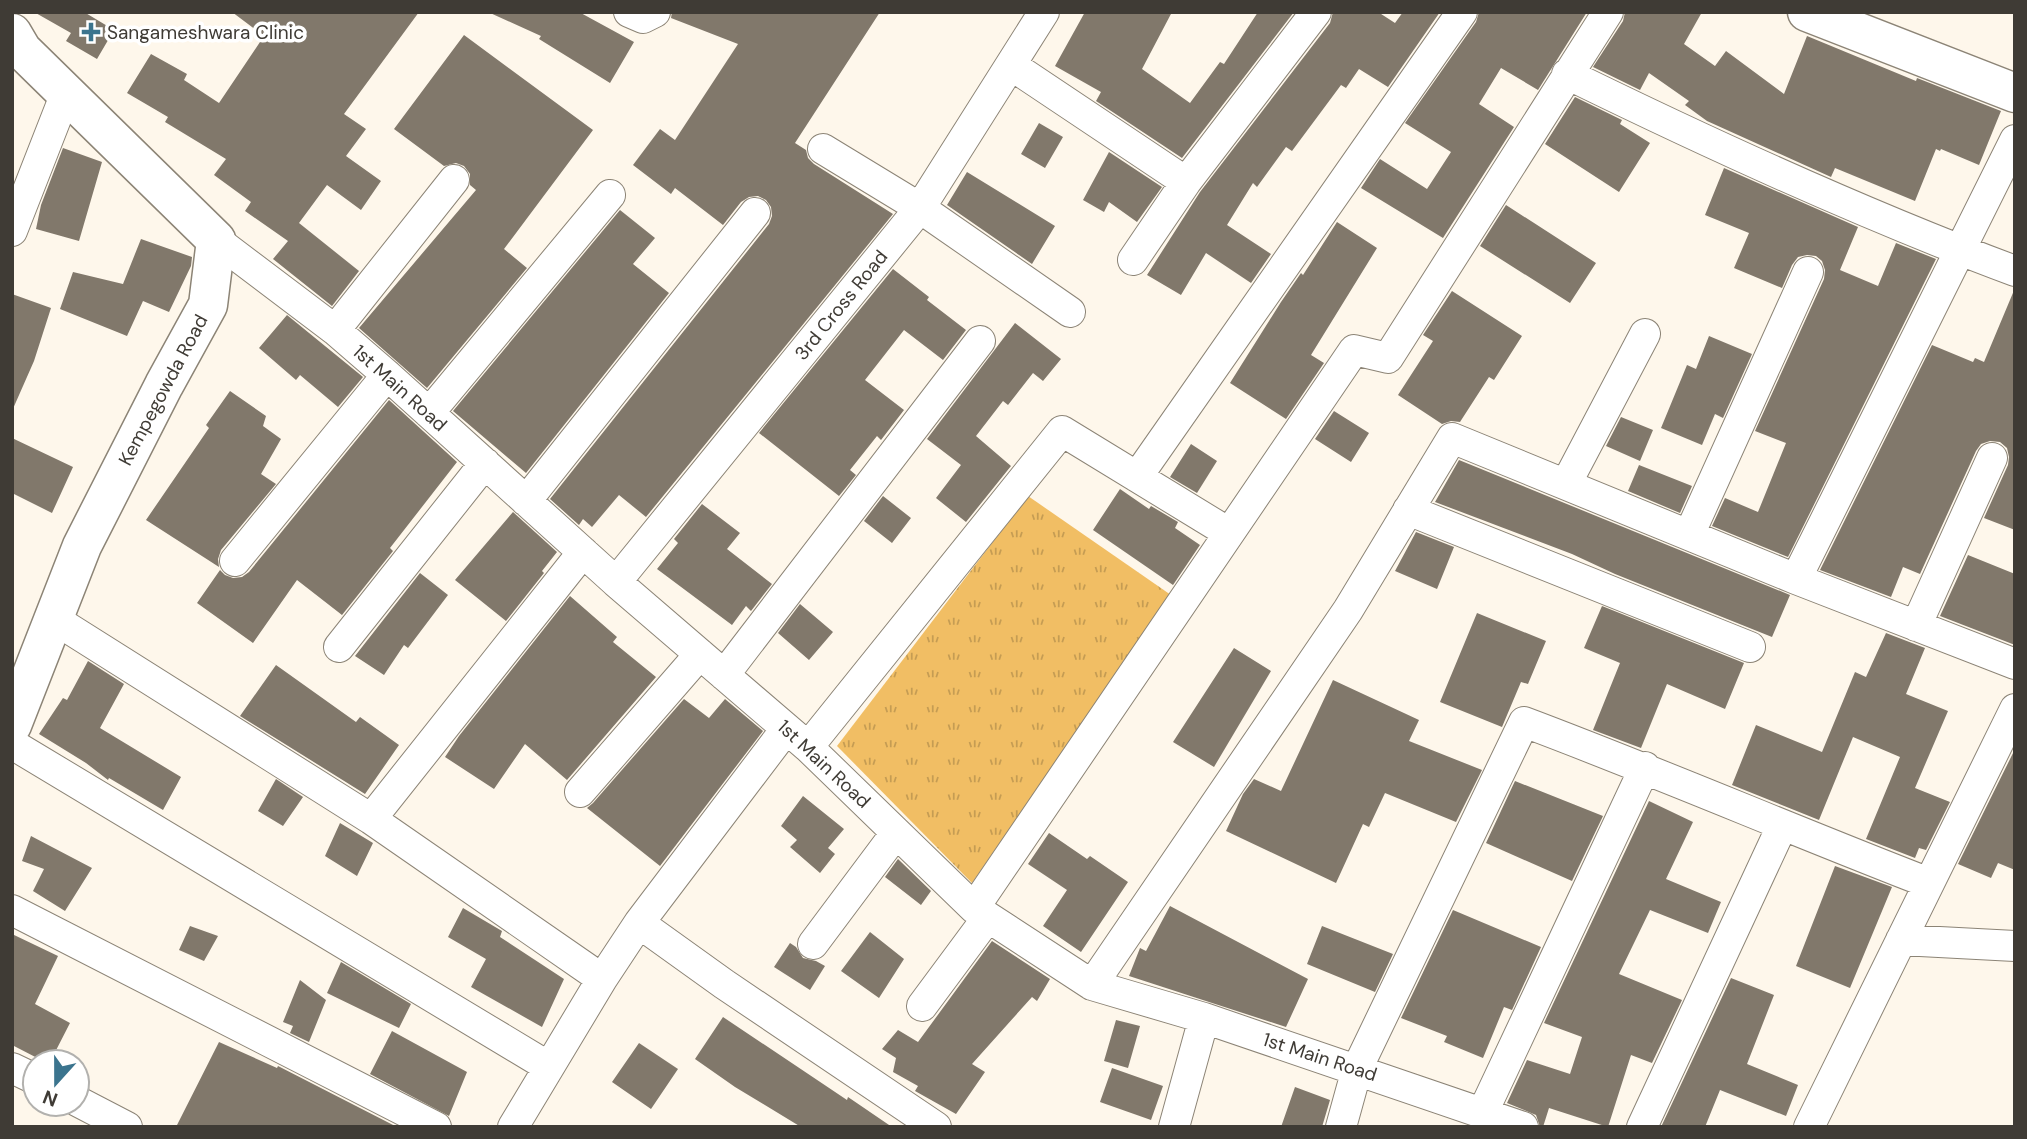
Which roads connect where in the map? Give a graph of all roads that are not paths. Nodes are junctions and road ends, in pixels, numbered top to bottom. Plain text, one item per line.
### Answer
1 (629, 12) edge
2 (655, 12) edge
3 (1044, 12) edge
4 (1316, 12) edge
5 (1462, 12) edge
6 (1608, 12) edge
7 (1807, 12) edge
8 (12, 33) edge
9 (1011, 65) junction
10 (1567, 74) junction
11 (66, 93) junction
12 (2015, 93) edge
13 (2015, 140) edge
14 (823, 149) dead end
15 (454, 180) dead end
16 (1186, 182) junction
17 (610, 195) dead end
18 (920, 208) junction
19 (755, 213) dead end
20 (12, 231) edge
21 (216, 240) junction
22 (1960, 250) junction
23 (1133, 260) dead end
24 (2015, 271) edge
25 (1808, 272) dead end
26 (1070, 312) dead end
27 (335, 330) junction
28 (1645, 334) dead end
29 (980, 341) dead end
30 (387, 375) junction
31 (429, 413) junction
32 (1992, 458) dead end
33 (485, 463) junction
34 (1137, 477) junction
35 (1566, 484) junction
36 (526, 501) junction
37 (1408, 510) junction
38 (1229, 533) junction
39 (1689, 535) junction
40 (583, 552) junction
41 (235, 561) dead end
42 (1796, 579) junction
43 (616, 582) junction
44 (54, 619) junction
45 (1916, 626) junction
46 (339, 647) dead end
47 (1750, 648) dead end
48 (700, 653) junction
49 (2015, 664) edge
50 (724, 675) junction
51 (2015, 709) edge
52 (12, 725) edge
53 (797, 738) junction
54 (12, 744) edge
55 (1645, 767) junction
56 (580, 792) dead end
57 (371, 820) junction
58 (1782, 826) junction
59 (896, 833) junction
60 (1929, 883) junction
61 (12, 911) edge
62 (981, 913) junction
63 (639, 923) junction
64 (1901, 940) junction
65 (813, 944) dead end
66 (2015, 946) edge
67 (602, 979) junction
68 (1092, 985) junction
69 (922, 1006) dead end
70 (1204, 1018) junction
71 (549, 1067) junction
72 (1357, 1069) junction
73 (91, 1108) edge
74 (1486, 1118) edge
75 (127, 1127) edge
76 (436, 1127) edge
77 (513, 1127) edge
78 (936, 1127) edge
79 (1174, 1127) edge
80 (1341, 1127) edge
81 (1523, 1127) edge
82 (1642, 1127) edge
83 (1809, 1127) edge

1 - 2 street
3 - 9 street, 3rd Cross Road
4 - 16 street
5 - 34 street
6 - 10 street
7 - 12 street
8 - 11 street
9 - 16 street
9 - 18 street, 3rd Cross Road
10 - 22 street
10 - 38 street
11 - 20 street
11 - 21 street
13 - 22 street
14 - 18 street
15 - 27 street
16 - 23 street
17 - 31 street
18 - 26 street
18 - 43 street, 3rd Cross Road
19 - 36 street
21 - 27 street, 1st Main Road
21 - 44 street, Kempegowda Road
22 - 24 street
22 - 42 street
25 - 39 street
27 - 30 street, 1st Main Road
28 - 35 street
29 - 50 street
30 - 31 street, 1st Main Road
30 - 41 street
31 - 33 street, 1st Main Road
32 - 45 street
33 - 36 street, 1st Main Road
33 - 46 street
34 - 38 street
34 - 53 street
35 - 37 street
35 - 39 street
36 - 40 street, 1st Main Road
37 - 47 street
37 - 68 street
38 - 62 street
39 - 42 street
40 - 43 street, 1st Main Road
40 - 57 street
42 - 45 street
43 - 48 street, 1st Main Road
44 - 52 street, Kempegowda Road
44 - 57 street
45 - 49 street
48 - 50 street, 1st Main Road
48 - 56 street
50 - 53 street, 1st Main Road
51 - 60 street
53 - 59 street, 1st Main Road
53 - 63 street
54 - 71 street
55 - 58 street
55 - 72 street
55 - 74 street
57 - 67 street
58 - 60 street
58 - 82 street
59 - 62 street, 1st Main Road
59 - 65 street
60 - 64 street
61 - 76 street
62 - 68 street, 1st Main Road
62 - 69 street
63 - 67 street
63 - 78 street
64 - 66 street
64 - 83 street
67 - 71 street
68 - 70 street, 1st Main Road
70 - 72 street, 1st Main Road
70 - 79 street
71 - 77 street
72 - 74 street, 1st Main Road
72 - 80 street
73 - 75 street
74 - 81 street, 1st Main Road

